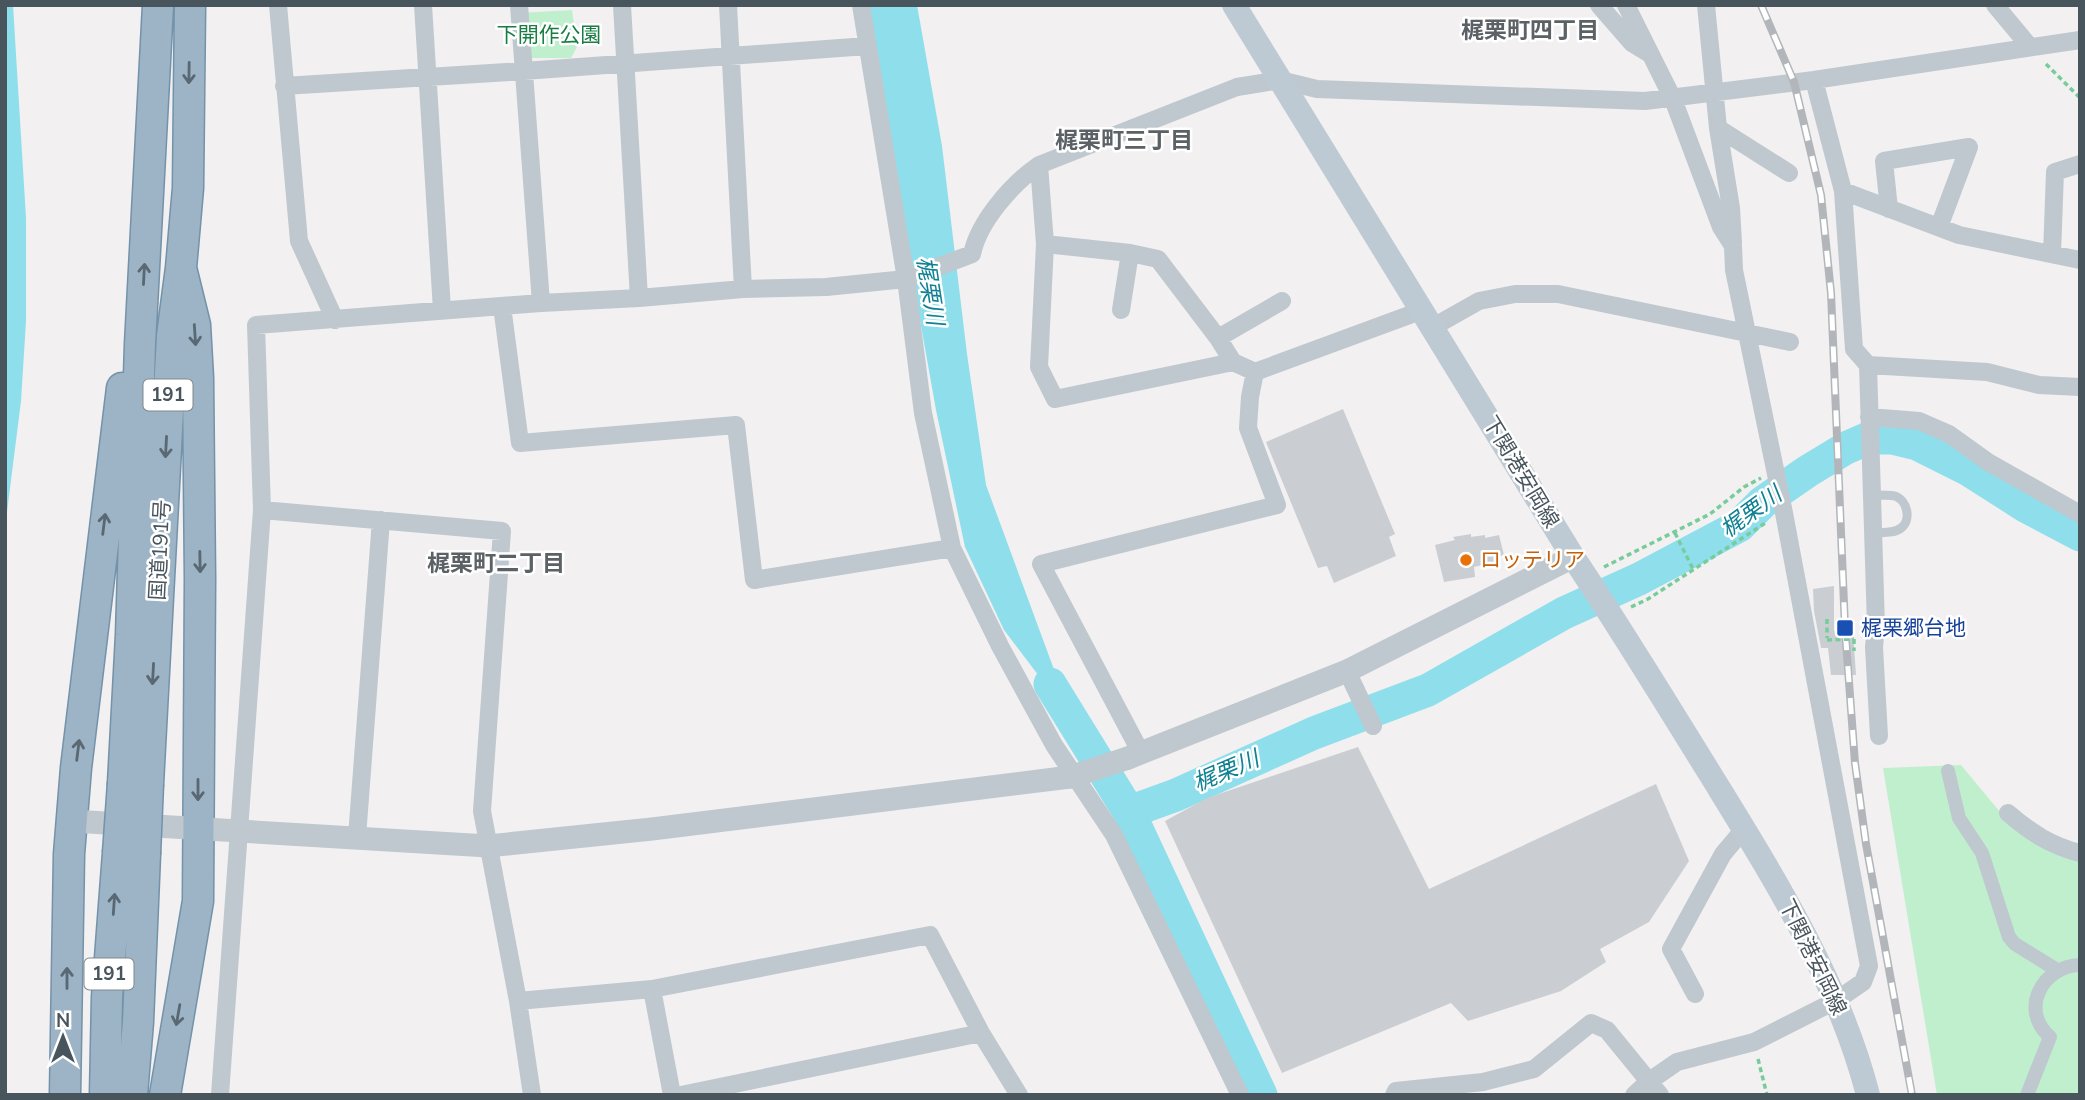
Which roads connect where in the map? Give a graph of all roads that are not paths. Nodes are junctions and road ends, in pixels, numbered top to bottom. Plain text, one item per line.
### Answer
1 (158, 5) edge
2 (190, 5) edge
3 (278, 5) edge
4 (423, 5) edge
5 (519, 5) edge
6 (622, 5) edge
7 (728, 5) edge
8 (861, 5) edge
9 (1234, 5) edge
10 (1599, 5) edge
11 (1626, 5) edge
12 (1706, 5) edge
13 (1995, 5) edge
14 (2080, 40) edge
15 (867, 46) junction
16 (2030, 47) junction
17 (1650, 54) junction
18 (732, 56) junction
19 (626, 64) junction
20 (524, 71) junction
21 (429, 76) junction
22 (1280, 80) junction
23 (1814, 80) junction
24 (285, 86) junction
25 (1716, 90) junction
26 (1673, 99) junction
27 (1717, 128) junction
28 (2080, 164) edge
29 (1040, 165) junction
30 (1789, 173) dead end
31 (1843, 191) junction
32 (1889, 209) junction
33 (1938, 228) junction
34 (1045, 244) junction
35 (1733, 246) junction
36 (1130, 253) junction
37 (2052, 254) junction
38 (2080, 260) edge
39 (181, 268) junction
40 (906, 279) junction
41 (743, 289) junction
42 (639, 298) junction
43 (1282, 301) dead end
44 (541, 303) junction
45 (502, 306) junction
46 (442, 310) junction
47 (1121, 310) dead end
48 (1428, 319) junction
49 (335, 320) junction
50 (1747, 333) junction
51 (1218, 338) junction
52 (1790, 342) dead end
53 (140, 344) junction
54 (1233, 362) junction
55 (1868, 365) junction
56 (1255, 372) junction
57 (2080, 387) edge
58 (1869, 420) junction
59 (1872, 495) junction
60 (262, 510) junction
61 (2080, 514) edge
62 (381, 520) junction
63 (1873, 533) junction
64 (952, 548) junction
65 (1583, 572) junction
66 (1347, 671) junction
67 (1373, 726) dead end
68 (1879, 736) dead end
69 (1135, 755) junction
70 (1948, 771) dead end
71 (135, 784) junction
72 (2008, 813) dead end
73 (72, 821) junction
74 (198, 829) junction
75 (1744, 829) junction
76 (241, 832) junction
77 (357, 837) junction
78 (488, 846) junction
79 (132, 853) junction
80 (2080, 853) edge
81 (2080, 965) edge
82 (2057, 970) junction
83 (652, 989) junction
84 (1695, 994) dead end
85 (518, 1000) junction
86 (1837, 1000) junction
87 (981, 1033) junction
88 (1654, 1088) edge
89 (1485, 1089) edge
90 (65, 1095) edge
91 (105, 1095) edge
92 (132, 1095) edge
93 (165, 1095) edge
94 (220, 1095) edge
95 (532, 1095) edge
96 (672, 1095) edge
97 (681, 1095) edge
98 (1019, 1095) edge
99 (1240, 1095) edge
100 (1394, 1095) edge
101 (1634, 1095) edge
102 (1868, 1095) edge
103 (2027, 1095) edge

53 -> 1 highway, 国道191号 / 191
2 -> 39 highway, 国道191号 / 191
3 - 24 street
4 - 21 street
5 - 20 street
6 - 19 street
7 - 18 street
8 - 15 street
9 - 22 main road, 下関港安岡線
10 - 17 street
11 - 17 street
12 - 25 street
13 - 16 street
14 - 16 street
15 - 18 street
15 - 40 street
16 - 23 street
17 - 26 street
18 - 19 street
18 - 41 street
19 - 20 street
19 - 42 street
20 - 21 street
20 - 44 street
21 - 24 street
21 - 46 street
22 - 26 street
22 - 29 street
22 - 48 main road, 下関港安岡線
23 - 25 street
23 - 31 street
24 - 49 street
25 - 26 street
25 - 27 street
26 - 35 street
27 - 30 street
27 - 35 street
28 - 37 street
29 - 34 street
29 - 40 street
31 - 32 street
31 - 55 street
32 - 33 street
32 - 33 street
33 - 37 street
34 - 36 street
34 - 54 street
35 - 50 street
36 - 47 street
36 - 51 street
37 - 38 street
39 -> 71 highway, 国道191号 / 191
39 -> 74 highway
40 - 41 street
40 - 64 street
41 - 42 street
42 - 44 street
43 - 51 street
44 - 45 street
45 - 46 street
45 - 64 street
46 - 49 street
48 - 50 street
48 - 56 street
48 - 65 main road, 下関港安岡線
49 - 60 street
50 - 52 street
50 - 86 street
51 - 54 street
53 - 71 highway, 国道191号 / 191
73 -> 53 highway
54 - 56 street
55 - 57 street
55 - 58 street
56 - 69 street
58 - 59 street
58 - 61 street
59 - 63 street
59 - 63 lane
60 - 62 street
60 - 76 street
62 - 77 street
62 - 78 street
63 - 68 street
64 - 99 street
65 - 66 street
65 - 75 main road, 下関港安岡線
66 - 67 street
66 - 69 street
69 - 78 street, bridge
70 - 82 street
71 - 79 highway, 国道191号 / 191, bridge
72 - 80 street
73 - 74 street
90 -> 73 highway
74 - 76 street
74 -> 93 highway
75 - 84 street
75 - 86 main road, 下関港安岡線
76 - 77 street
76 - 94 street
77 - 78 street
78 - 85 street
91 -> 79 highway, 国道191号 / 191
79 - 92 highway, 国道191号 / 191
81 - 82 street
82 - 103 street
83 - 85 street
83 - 87 street
83 - 96 street
85 - 95 street
86 - 88 street
86 - 102 main road, 下関港安岡線
87 - 97 street
87 - 98 street
88 - 89 street
88 - 101 street
89 - 100 street

